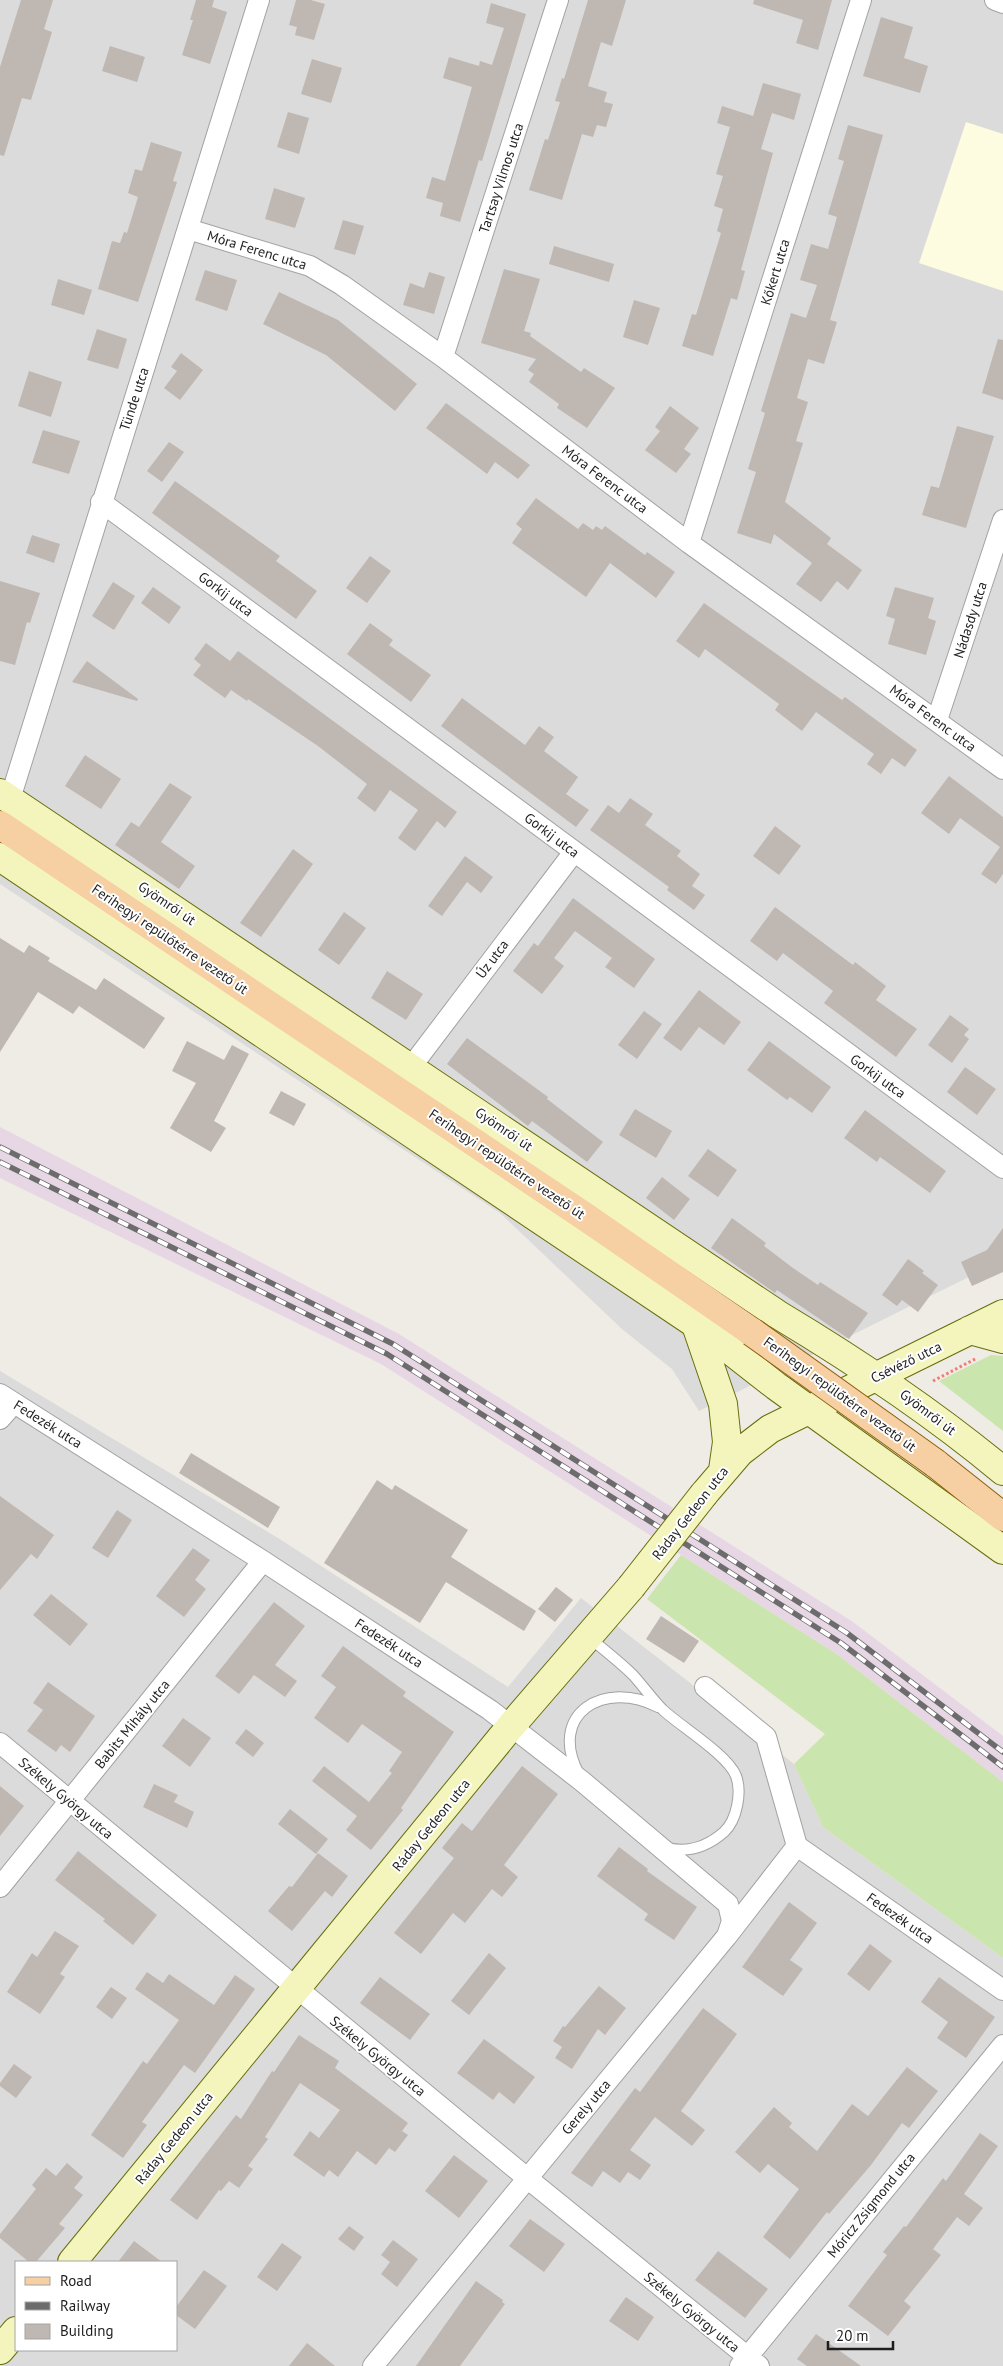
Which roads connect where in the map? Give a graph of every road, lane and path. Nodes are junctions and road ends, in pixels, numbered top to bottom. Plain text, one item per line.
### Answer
1 (259, 0) edge
2 (558, 0) edge
3 (860, 0) edge
4 (995, 0) edge
5 (1003, 3) edge
6 (188, 229) junction
7 (443, 356) junction
8 (101, 502) junction
9 (1003, 520) edge
10 (690, 543) junction
11 (937, 720) junction
12 (1003, 769) edge
13 (5, 796) edge
14 (0, 826) edge
15 (574, 852) junction
16 (0, 857) edge
17 (411, 1067) junction
18 (1003, 1168) edge
19 (777, 1314) junction
20 (1003, 1314) edge
21 (699, 1327) junction
22 (970, 1330) junction
23 (993, 1347) edge
24 (878, 1376) junction
25 (933, 1381) dead end
26 (7, 1398) edge
27 (809, 1409) junction
28 (0, 1419) edge
29 (939, 1419) junction
30 (990, 1454) edge
31 (723, 1470) junction
32 (1003, 1471) edge
33 (901, 1476) junction
34 (1003, 1517) edge
35 (1003, 1550) edge
36 (263, 1561) junction
37 (587, 1636) junction
38 (706, 1687) dead end
39 (663, 1710) junction
40 (512, 1726) junction
41 (0, 1743) edge
42 (583, 1782) junction
43 (70, 1802) junction
44 (660, 1846) junction
45 (797, 1846) junction
46 (0, 1887) edge
47 (727, 1936) junction
48 (297, 1989) junction
49 (1003, 1990) edge
50 (1003, 2045) edge
51 (527, 2178) junction
52 (73, 2261) edge
53 (15, 2332) edge
54 (0, 2350) edge
55 (749, 2363) edge
56 (373, 2366) edge

1 - 6 street, Tünde utca
2 - 7 street, Tartsay Vilmos utca
3 - 10 street, Kőkert utca
4 - 5 street
6 - 7 street, Móra Ferenc utca
6 - 8 street, Tünde utca
7 - 10 street, Móra Ferenc utca
8 - 13 street, Tünde utca
8 - 15 street, Gorkij utca
9 - 11 street, Nádasdy utca
10 - 11 street, Móra Ferenc utca
11 - 12 street, Móra Ferenc utca
13 - 17 street, Gyömrői út
14 - 34 main road, Ferihegyi repülőtérre vezető út, bridge
15 - 17 street, Úz utca
15 - 18 street, Gorkij utca
16 - 21 street
17 - 19 street, Gyömrői út
19 - 21 street
19 - 24 street, Gyömrői út
20 - 22 street, Csévéző utca
21 - 27 street
21 - 31 street
22 - 23 street
22 - 24 street, Csévéző utca
23 - 25 path
24 - 27 street, Csévéző utca
24 - 29 street, Gyömrői út
26 - 28 street
26 - 36 street, Fedezék utca
27 - 31 street, Ráday Gedeon utca
27 - 33 street
29 - 30 street, Gyömrői út
29 - 33 street
30 - 32 street, Gyömrői út
31 - 37 street, Ráday Gedeon utca, bridge
33 - 35 street
36 - 40 street, Fedezék utca
36 - 43 street, Babits Mihály utca
37 - 39 lane
37 - 40 street, Ráday Gedeon utca
38 - 45 street
39 - 42 lane
39 - 44 lane
40 - 42 street, Fedezék utca
40 - 48 street, Ráday Gedeon utca
41 - 43 street, Székely György utca
42 - 44 street, Fedezék utca
43 - 46 street, Babits Mihály utca
43 - 48 street, Székely György utca
44 - 47 street, Fedezék utca
45 - 47 street, Gerely utca
45 - 49 street, Fedezék utca
47 - 51 street, Gerely utca
48 - 51 street, Székely György utca
48 - 52 street, Ráday Gedeon utca
50 - 55 street, Móricz Zsigmond utca
51 - 55 street, Székely György utca
51 - 56 street, Gerely utca
53 - 54 street

